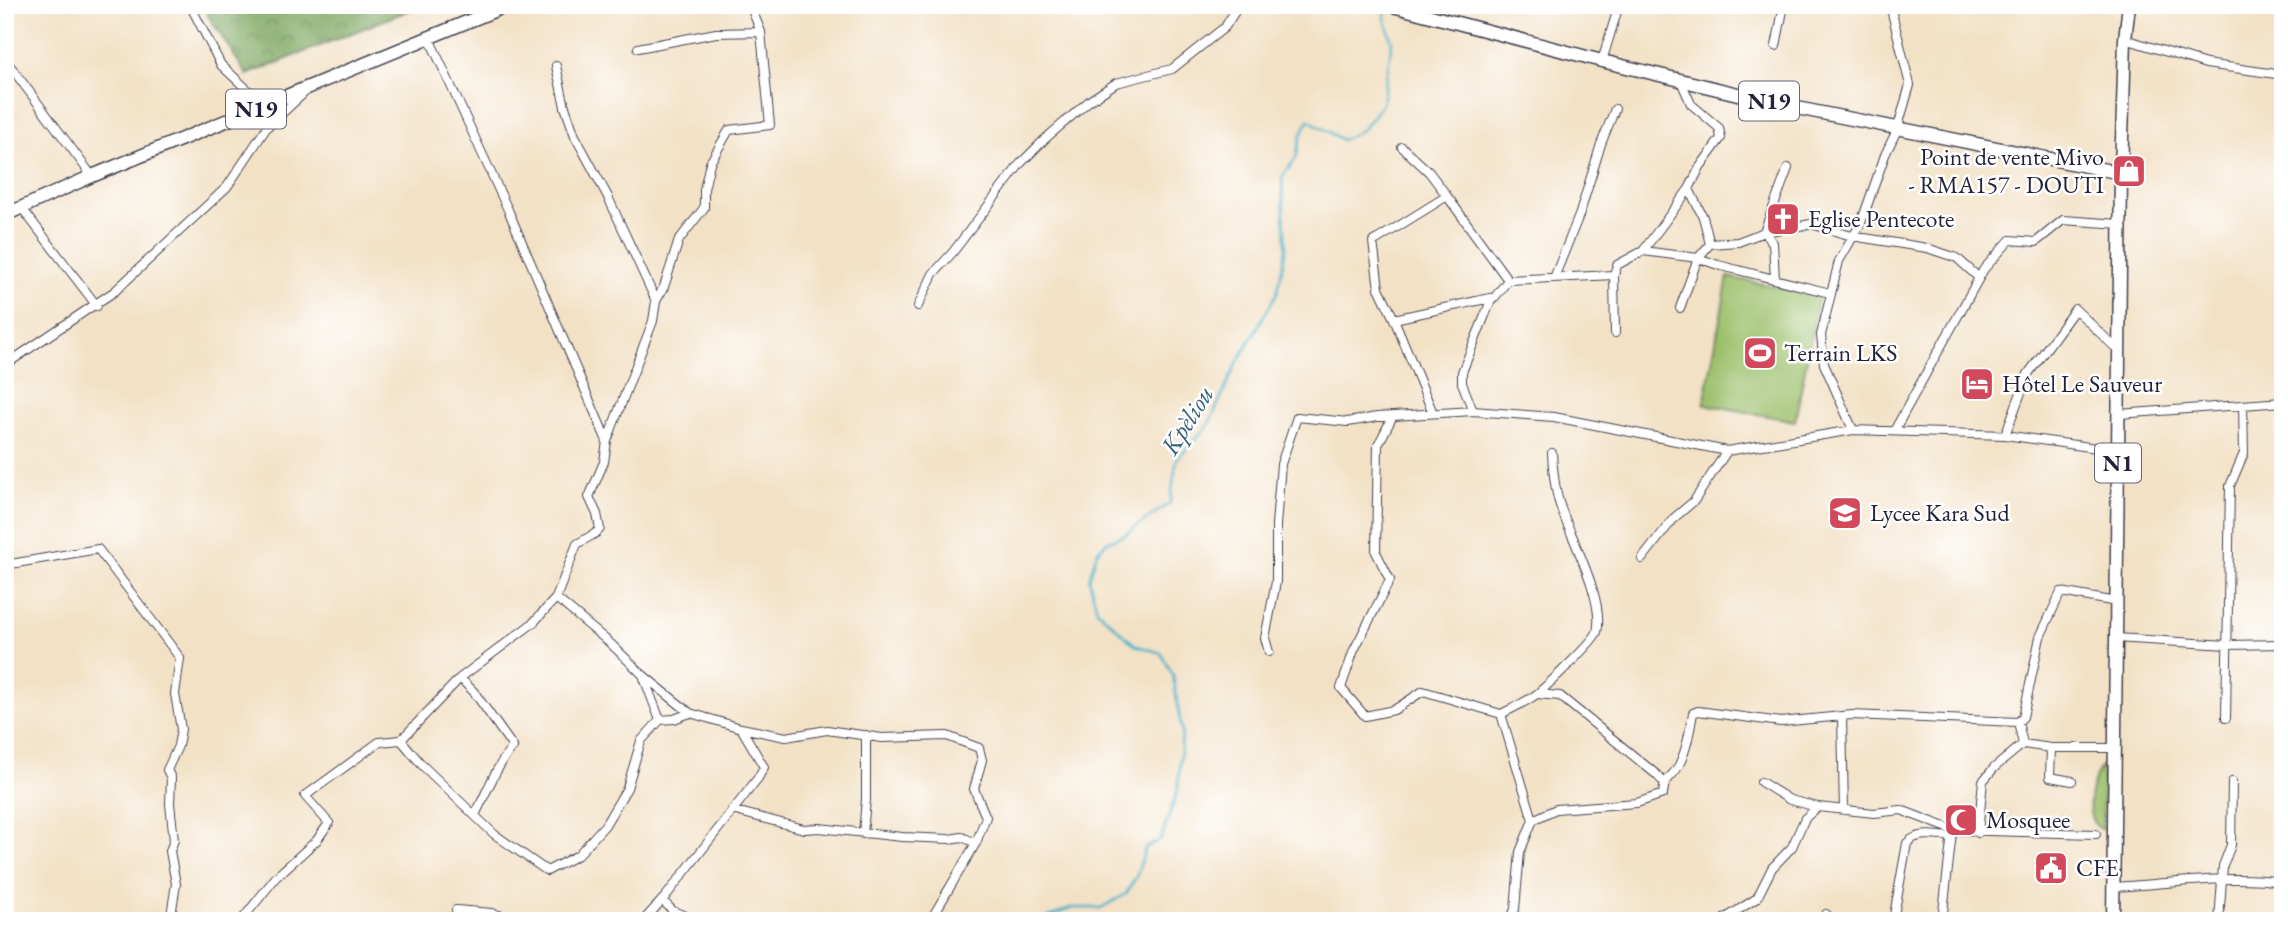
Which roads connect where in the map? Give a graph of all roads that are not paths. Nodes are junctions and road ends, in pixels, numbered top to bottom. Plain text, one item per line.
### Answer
1 (190, 5) edge
2 (508, 5) edge
3 (750, 5) edge
4 (1238, 5) edge
5 (1389, 5) edge
6 (1619, 5) edge
7 (1784, 5) edge
8 (1890, 5) edge
9 (2129, 5) edge
10 (2253, 5) edge
11 (2283, 11) edge
12 (761, 32) junction
13 (429, 38) junction
14 (2125, 39) junction
15 (1776, 46) dead end
16 (638, 48) dead end
17 (1602, 61) junction
18 (6, 62) edge
19 (556, 66) dead end
20 (2283, 75) edge
21 (1680, 79) junction
22 (308, 88) junction
23 (282, 99) junction
24 (1615, 109) dead end
25 (1898, 130) junction
26 (1402, 147) dead end
27 (1788, 168) dead end
28 (2121, 173) junction
29 (92, 176) junction
30 (1689, 188) junction
31 (1447, 196) junction
32 (21, 207) junction
33 (5, 215) edge
34 (2120, 224) junction
35 (1764, 232) junction
36 (1852, 236) junction
37 (1710, 244) junction
38 (1643, 251) junction
39 (1698, 258) junction
40 (1614, 275) junction
41 (1554, 278) junction
42 (1979, 278) junction
43 (1775, 279) junction
44 (1507, 280) junction
45 (1830, 293) junction
46 (1492, 298) junction
47 (656, 301) junction
48 (97, 306) junction
49 (918, 306) dead end
50 (1680, 308) dead end
51 (1394, 319) junction
52 (1615, 333) dead end
53 (2120, 352) junction
54 (5, 365) edge
55 (2283, 402) edge
56 (2243, 405) junction
57 (1473, 411) junction
58 (1433, 413) junction
59 (2119, 414) junction
60 (1393, 416) junction
61 (1853, 430) junction
62 (1894, 431) junction
63 (2005, 435) junction
64 (607, 441) junction
65 (1727, 451) junction
66 (2118, 451) junction
67 (1552, 453) dead end
68 (1642, 559) dead end
69 (5, 565) edge
70 (556, 598) junction
71 (2117, 601) junction
72 (2116, 638) junction
73 (2283, 644) edge
74 (2227, 645) junction
75 (1269, 652) dead end
76 (643, 675) junction
77 (460, 678) junction
78 (1537, 694) junction
79 (690, 713) junction
80 (1501, 715) junction
81 (1842, 717) junction
82 (2226, 718) dead end
83 (660, 720) junction
84 (2018, 722) junction
85 (741, 728) junction
86 (866, 735) junction
87 (401, 740) junction
88 (2023, 744) junction
89 (2051, 748) junction
90 (2114, 748) junction
91 (2072, 781) dead end
92 (1761, 782) dead end
93 (2232, 782) dead end
94 (1664, 783) junction
95 (1818, 807) junction
96 (732, 810) junction
97 (1844, 810) junction
98 (475, 815) junction
99 (1533, 820) junction
100 (1978, 833) junction
101 (863, 834) junction
102 (1952, 834) junction
103 (2096, 834) dead end
104 (976, 843) junction
105 (2220, 881) junction
106 (2283, 882) edge
107 (2113, 887) junction
108 (662, 900) junction
109 (172, 909) dead end
110 (456, 910) dead end
111 (1826, 914) dead end
112 (241, 921) edge
113 (519, 921) edge
114 (643, 921) edge
115 (698, 921) edge
116 (930, 921) edge
117 (1510, 921) edge
118 (1721, 921) edge
119 (1834, 921) edge
120 (1893, 921) edge
121 (1942, 921) edge
122 (2113, 921) edge
123 (2219, 921) edge

1 - 23 street
2 - 13 main road, N19
3 - 12 street
4 - 49 street
5 - 17 main road, N19
6 - 17 street
7 - 15 street
8 - 25 street
9 - 14 main road, N1
10 - 11 street
12 - 16 street
12 - 47 street
13 - 22 main road, N19
13 - 64 street
14 - 20 street
14 - 28 main road, N1
17 - 21 main road, N19
18 - 29 street
19 - 47 street
21 - 25 main road, N19
21 - 30 street
22 - 23 main road, N19
22 - 48 street
23 - 29 main road, N19
24 - 41 street
25 - 28 main road, N19
25 - 36 street
26 - 31 street
27 - 35 street
28 - 34 main road, N1
29 - 32 main road, N19
30 - 37 street
30 - 38 street
31 - 44 street
31 - 51 street
32 - 33 main road, N19
32 - 48 street
34 - 42 street
34 - 53 main road, N1
35 - 36 street
35 - 37 street
35 - 43 street
36 - 42 street
36 - 45 street
37 - 39 street
38 - 39 street
38 - 40 street
39 - 43 street
39 - 50 street
40 - 41 street
40 - 52 street
41 - 44 street
42 - 62 street
43 - 45 street
44 - 46 street
45 - 61 street
46 - 51 street
46 - 57 street
47 - 64 street
48 - 54 street
51 - 58 street
53 - 59 main road, N1
53 - 63 street
55 - 56 street
56 - 59 street
56 - 74 street
57 - 58 street
57 - 65 street
58 - 60 street
59 - 66 main road, N1
60 - 75 street
60 - 80 street
61 - 62 street
61 - 65 street
62 - 63 street
63 - 66 street
64 - 70 street
65 - 68 street
66 - 71 main road, N1
67 - 78 street
69 - 109 street
70 - 76 street
70 - 77 street
71 - 72 main road, N1
71 - 84 street
72 - 74 street
72 - 90 main road, N1
73 - 74 street
74 - 82 street
76 - 79 street
76 - 83 street
77 - 87 street
77 - 98 street
78 - 80 street
78 - 94 street
79 - 83 street
79 - 85 street
80 - 99 street
81 - 84 street
81 - 94 street
81 - 97 street
83 - 98 street
84 - 88 street
85 - 86 street
85 - 96 street
86 - 101 street
86 - 104 street
87 - 98 street
87 - 112 street
88 - 89 street
88 - 100 street
89 - 90 street
89 - 91 street
90 - 107 main road, N1
92 - 95 street
93 - 105 street
94 - 99 street
95 - 97 street
95 - 118 street
96 - 101 street
96 - 108 street
97 - 102 street
99 - 117 street
100 - 102 street
100 - 103 street
101 - 104 street
102 - 120 street
102 - 121 street
104 - 116 street
105 - 106 street
105 - 107 street
105 - 123 street
107 - 122 main road, N1
108 - 114 street
108 - 115 street
110 - 113 street
111 - 119 street

